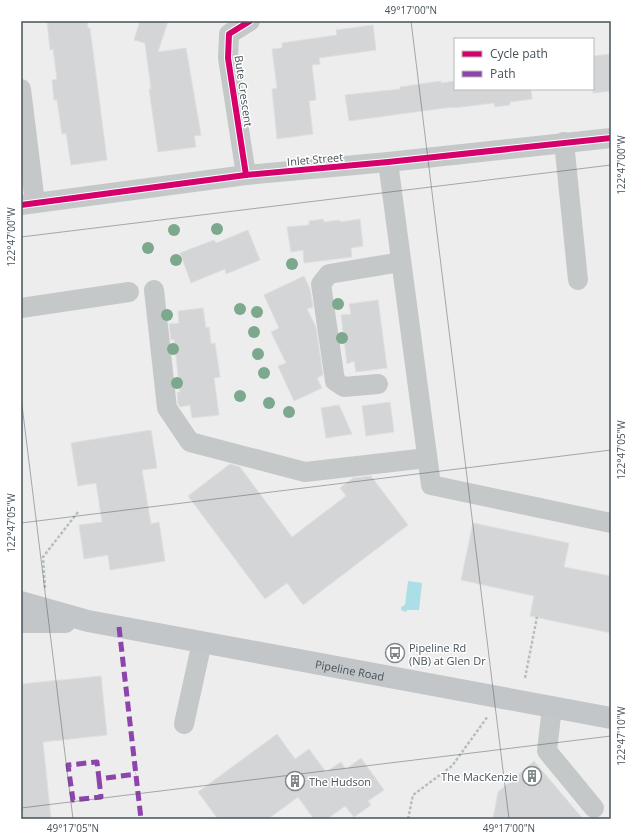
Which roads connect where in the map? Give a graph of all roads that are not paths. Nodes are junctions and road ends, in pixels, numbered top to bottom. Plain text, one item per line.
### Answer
1 (250, 21) edge
2 (21, 89) edge
3 (611, 138) edge
4 (564, 142) junction
5 (388, 162) junction
6 (246, 175) junction
7 (28, 204) edge
8 (401, 262) junction
9 (578, 280) dead end
10 (154, 290) dead end
11 (129, 292) dead end
12 (21, 308) edge
13 (378, 384) dead end
14 (427, 458) junction
15 (611, 523) edge
16 (21, 602) edge
17 (21, 622) edge
18 (88, 622) junction
19 (202, 642) junction
20 (552, 707) junction
21 (611, 718) edge
22 (184, 724) dead end
23 (594, 808) dead end

1 - 6 street, Bute Crescent
2 - 7 street
3 - 4 street, Inlet Street
4 - 5 street, Inlet Street
4 - 9 street
5 - 6 street, Inlet Street
5 - 8 street
6 - 7 street, Inlet Street
8 - 13 street
8 - 14 street
10 - 14 street
11 - 12 street
14 - 15 street
16 - 18 main road, Pipeline Road
17 - 18 main road, Pipeline Road
18 - 19 main road, Pipeline Road
19 - 20 main road, Pipeline Road
19 - 22 street
20 - 21 main road, Pipeline Road
20 - 23 street

